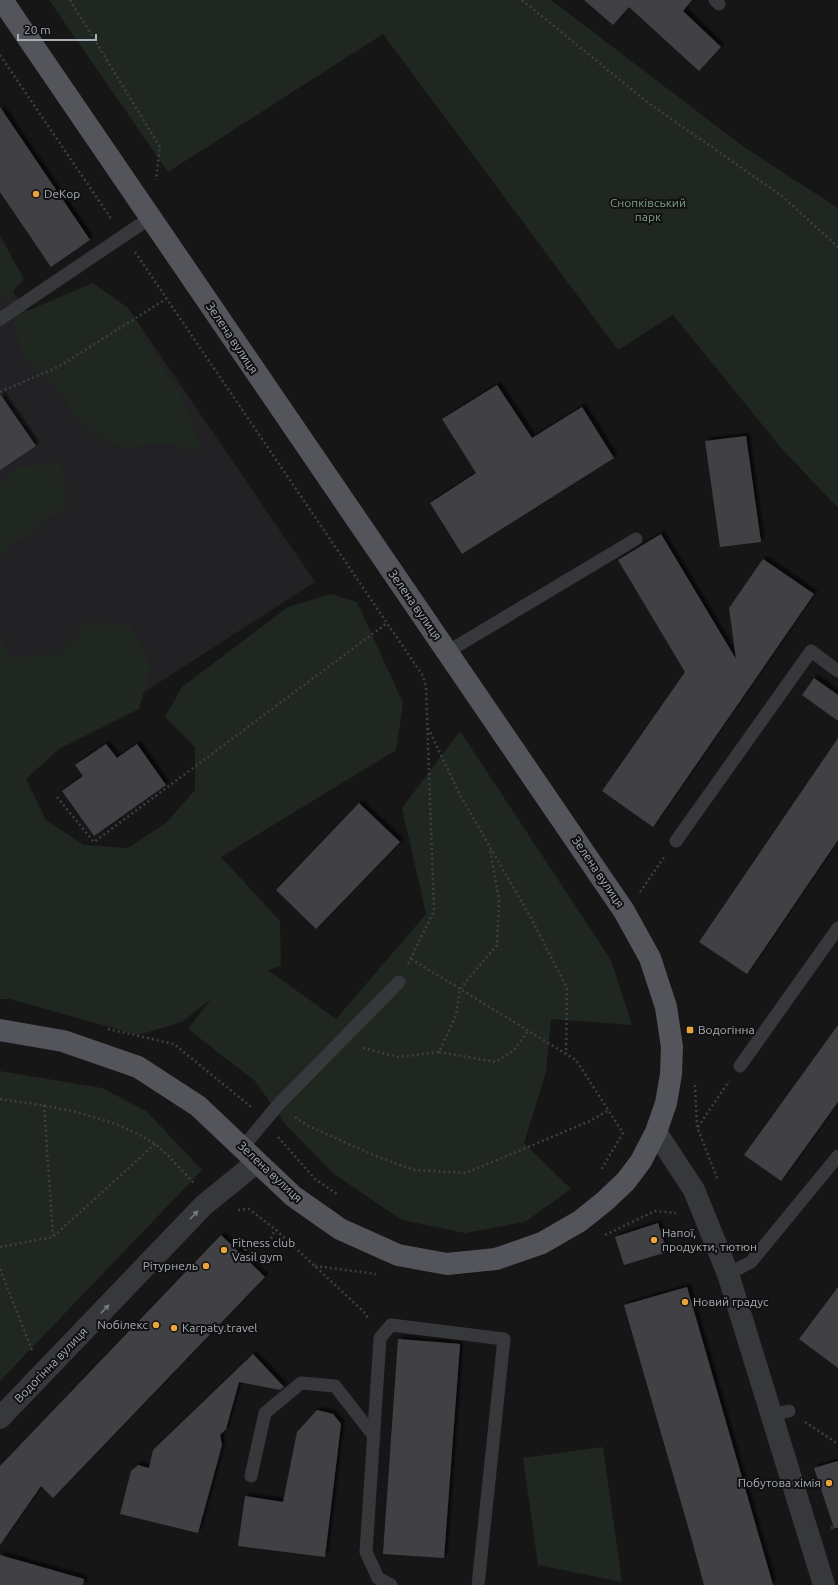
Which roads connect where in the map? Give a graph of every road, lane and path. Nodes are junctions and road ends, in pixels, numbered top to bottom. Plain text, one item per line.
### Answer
1 (2, 0) edge
2 (70, 0) edge
3 (522, 0) edge
4 (0, 55) edge
5 (156, 180) dead end
6 (150, 218) junction
7 (114, 222) dead end
8 (838, 247) edge
9 (133, 249) dead end
10 (166, 300) junction
11 (0, 319) edge
12 (0, 392) edge
13 (636, 539) dead end
14 (387, 623) junction
15 (447, 652) junction
16 (838, 671) edge
17 (427, 726) junction
18 (57, 797) dead end
19 (676, 841) joint
20 (490, 846) junction
21 (640, 892) dead end
22 (838, 928) edge
23 (410, 959) junction
24 (399, 982) joint
25 (460, 989) junction
26 (107, 1029) dead end
27 (0, 1030) edge
28 (528, 1031) junction
29 (341, 1042) junction
30 (439, 1052) junction
31 (566, 1054) junction
32 (740, 1066) joint
33 (0, 1099) edge
34 (44, 1105) junction
35 (278, 1105) junction
36 (608, 1110) junction
37 (266, 1120) junction
38 (697, 1127) dead end
39 (656, 1132) junction
40 (156, 1144) junction
41 (250, 1155) junction
42 (838, 1156) edge
43 (595, 1175) dead end
44 (197, 1186) dead end
45 (340, 1197) dead end
46 (234, 1210) dead end
47 (275, 1229) junction
48 (53, 1237) junction
49 (0, 1247) edge
50 (241, 1254) dead end
51 (0, 1269) edge
52 (728, 1274) junction
53 (364, 1312) dead end
54 (32, 1351) dead end
55 (780, 1413) junction
56 (0, 1418) edge
57 (374, 1436) junction
58 (838, 1444) edge
59 (251, 1476) dead end
60 (391, 1585) edge
61 (478, 1585) edge
62 (824, 1585) edge

1 - 6 main road, Зелена вулиця
2 - 5 path
3 - 8 path
4 - 7 path
6 - 11 lane
6 - 15 main road, Зелена вулиця
9 - 10 path
10 - 12 path
10 - 14 path
13 - 15 lane
14 - 17 path
14 - 18 path
15 - 39 main road, Зелена вулиця
16 - 19 lane
17 - 20 path
17 - 23 path
19 - 21 path
20 - 25 path
20 - 31 path
22 - 32 lane
23 - 24 path
23 - 25 path
24 - 29 lane
25 - 28 path
25 - 30 path
26 - 37 path
27 - 41 main road, Зелена вулиця
28 - 30 path
28 - 31 path
29 - 30 path
29 - 35 lane
31 - 36 path
32 - 38 path
33 - 34 path
34 - 40 path
34 - 48 path
35 - 36 path
35 - 37 lane
36 - 43 path
37 - 41 lane
37 - 45 path
39 - 41 main road, Зелена вулиця
39 - 52 street
40 - 44 path
40 - 48 path
56 -> 41 street, Водогінна вулиця
42 - 52 lane
46 - 47 path
47 - 50 path
47 - 53 path
48 - 49 path
51 - 54 path
52 - 55 street
55 - 58 path
55 - 62 street
57 - 59 lane
57 - 60 lane
57 - 61 lane

